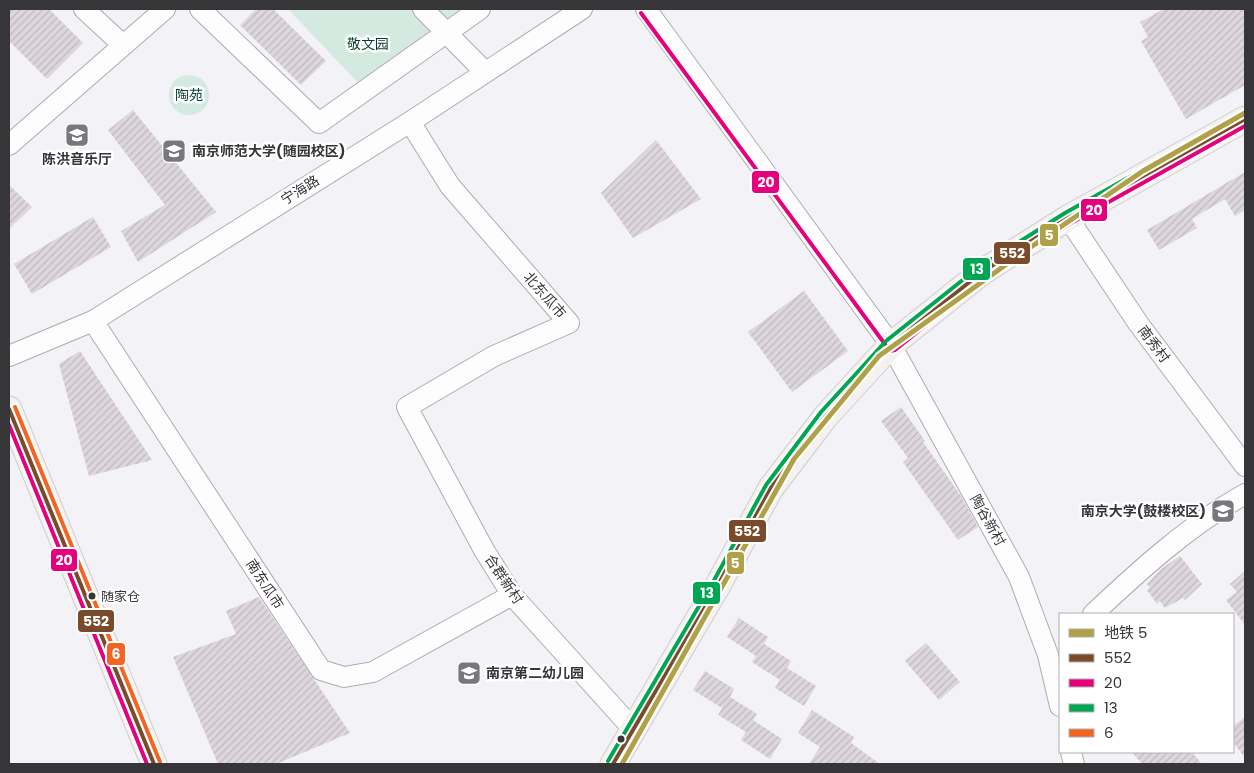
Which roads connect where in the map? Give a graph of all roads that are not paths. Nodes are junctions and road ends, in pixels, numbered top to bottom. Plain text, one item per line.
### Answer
1 (84, 9) edge
2 (165, 9) edge
3 (200, 9) edge
4 (423, 9) edge
5 (480, 9) edge
6 (582, 9) edge
7 (646, 9) edge
8 (447, 34) junction
9 (123, 45) junction
10 (485, 72) junction
11 (1245, 119) edge
12 (410, 122) junction
13 (9, 145) edge
14 (1068, 218) junction
15 (93, 320) junction
16 (891, 345) junction
17 (9, 356) edge
18 (407, 407) joint
19 (9, 410) edge
20 (1245, 466) edge
21 (1245, 494) edge
22 (512, 595) junction
23 (1094, 613) edge
24 (1054, 649) edge
25 (1059, 696) edge
26 (633, 729) junction
27 (154, 764) edge
28 (613, 764) edge

1 - 9 street
2 - 9 street
3 - 8 street
4 - 8 street
5 - 8 street
6 - 10 street, 宁海路
7 - 16 street, 陶谷新村
8 - 10 street
9 - 13 street
10 - 12 street, 宁海路
11 - 14 main road
12 - 15 street, 宁海路
12 - 18 street, 北东瓜市
14 - 16 main road
14 - 20 street, 南秀村
15 - 17 street, 宁海路
15 - 22 street, 南东瓜市
16 - 24 street, 陶谷新村
16 - 26 main road
18 - 22 street, 合群新村
19 - 27 main road
21 - 23 street
22 - 26 street, 合群新村
24 - 25 street, 陶谷新村
26 - 28 main road

